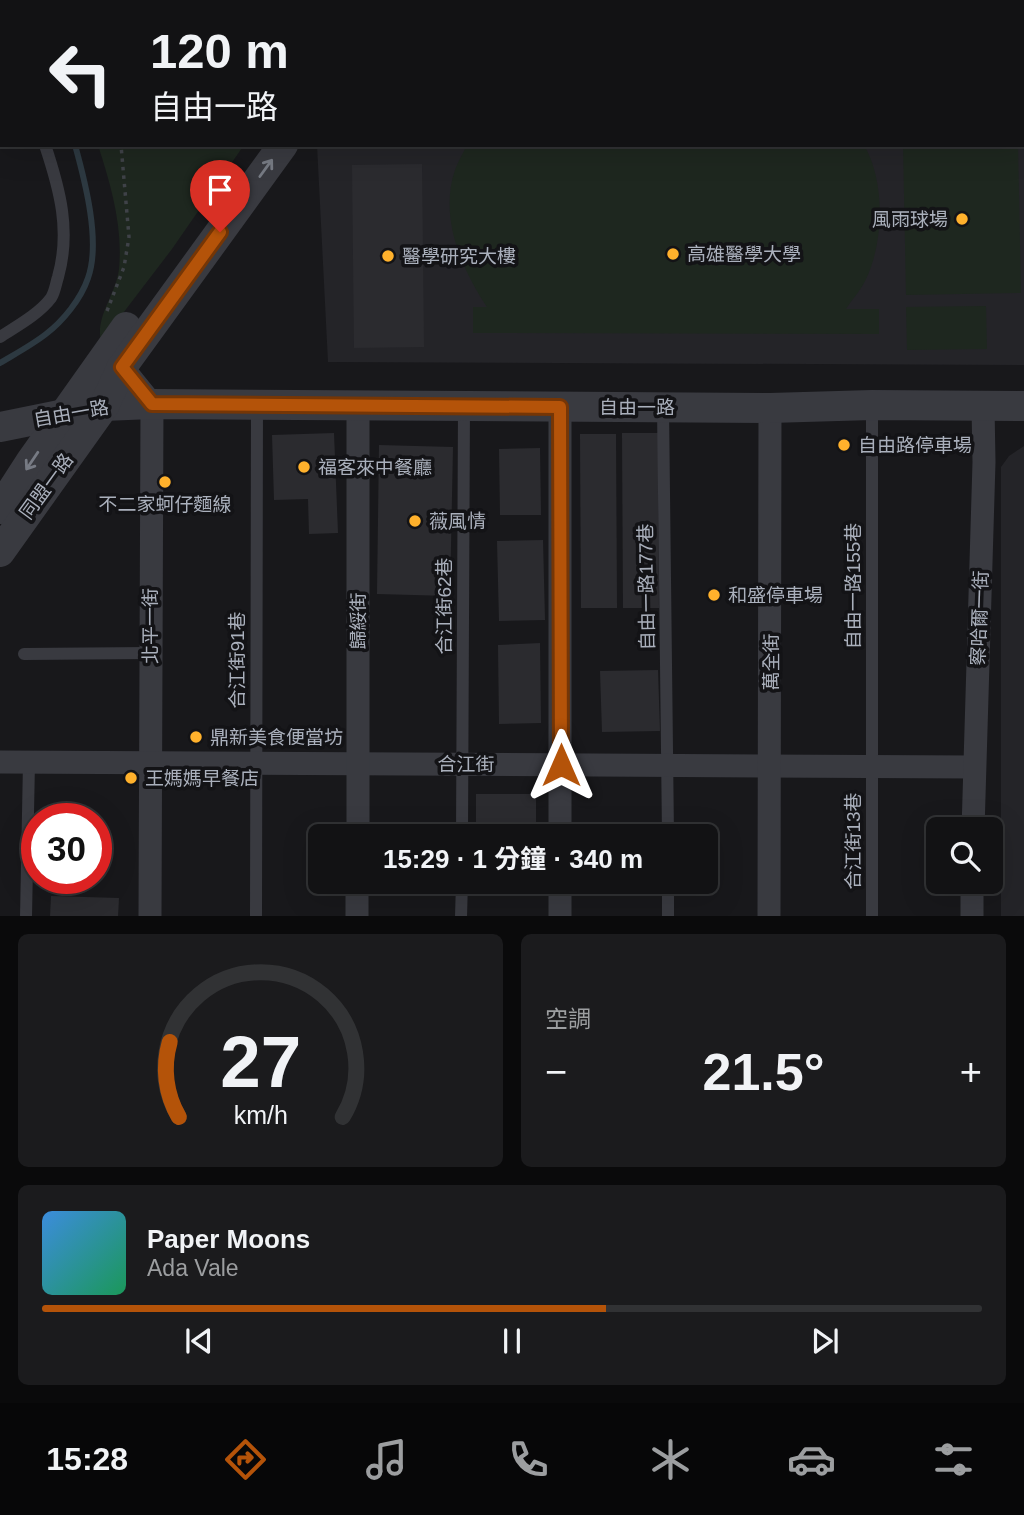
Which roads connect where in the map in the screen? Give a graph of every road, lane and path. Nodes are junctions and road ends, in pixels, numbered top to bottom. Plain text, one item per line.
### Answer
1 (47, 147) edge
2 (121, 147) edge
3 (257, 147) edge
4 (281, 147) edge
5 (106, 315) dead end
6 (0, 337) edge
7 (114, 361) junction
8 (152, 404) junction
9 (257, 404) junction
10 (358, 405) junction
11 (872, 405) junction
12 (104, 406) junction
13 (464, 406) junction
14 (983, 406) junction
15 (1024, 406) edge
16 (560, 407) junction
17 (663, 407) junction
18 (770, 408) junction
19 (65, 413) junction
20 (0, 426) edge
21 (0, 509) edge
22 (0, 552) edge
23 (150, 653) junction
24 (24, 654) dead end
25 (0, 762) edge
26 (29, 762) junction
27 (152, 763) junction
28 (256, 763) junction
29 (359, 764) junction
30 (463, 764) junction
31 (561, 765) junction
32 (667, 765) junction
33 (771, 766) junction
34 (873, 766) junction
35 (974, 767) junction
36 (973, 817) edge
37 (358, 824) edge
38 (462, 824) edge
39 (561, 824) edge
40 (668, 824) edge
41 (357, 894) edge
42 (462, 894) edge
43 (560, 894) edge
44 (668, 894) edge
45 (972, 894) edge
46 (26, 916) edge
47 (150, 916) edge
48 (256, 916) edge
49 (357, 916) edge
50 (461, 916) edge
51 (560, 916) edge
52 (668, 916) edge
53 (769, 916) edge
54 (872, 916) edge
55 (972, 916) edge

1 - 6 lane
2 - 5 path
3 - 7 street, 同盟一路
7 -> 4 street, 同盟一路
7 - 8 street
7 - 12 street, 同盟一路
7 - 19 street, 同盟一路
8 - 9 street, 自由一路
8 - 12 street, 自由一路
8 - 23 street, 北平一街
9 - 10 street, 自由一路
9 - 28 lane, 合江街91巷
10 - 13 street, 自由一路
10 - 29 street, 歸綏街
11 - 14 street, 自由一路
11 - 18 street, 自由一路
11 - 34 lane, 自由一路155巷
12 - 19 street, 自由一路
12 - 22 street, 同盟一路
13 - 16 street, 自由一路
13 - 30 lane, 合江街62巷
14 - 15 street, 自由一路
14 - 35 street, 察哈爾一街
16 - 17 street, 自由一路
16 - 31 street
17 - 18 street, 自由一路
17 - 32 lane, 自由一路177巷
18 - 33 street, 萬全街
19 - 20 street, 自由一路
19 -> 21 street, 同盟一路
23 - 24 lane
23 - 27 street, 北平一街
25 - 26 street, 合江街
26 - 27 street, 合江街
26 - 46 lane
27 - 28 street, 合江街
27 - 47 street, 北平一街
28 - 29 street, 合江街
28 - 48 lane, 合江街91巷
29 - 30 street, 合江街
29 - 37 street, 歸綏街
30 - 31 street, 合江街
30 - 38 lane, 合江街62巷
31 - 32 street, 合江街
31 - 39 street
32 - 33 street, 合江街
32 - 40 lane, 自由一路177巷
33 - 34 street, 合江街
33 - 53 street, 萬全街
34 - 35 street, 合江街
34 - 54 lane, 合江街13巷
35 - 36 street, 察哈爾一街
41 - 49 street
42 - 50 lane
43 - 51 street
44 - 52 lane
45 - 55 street

